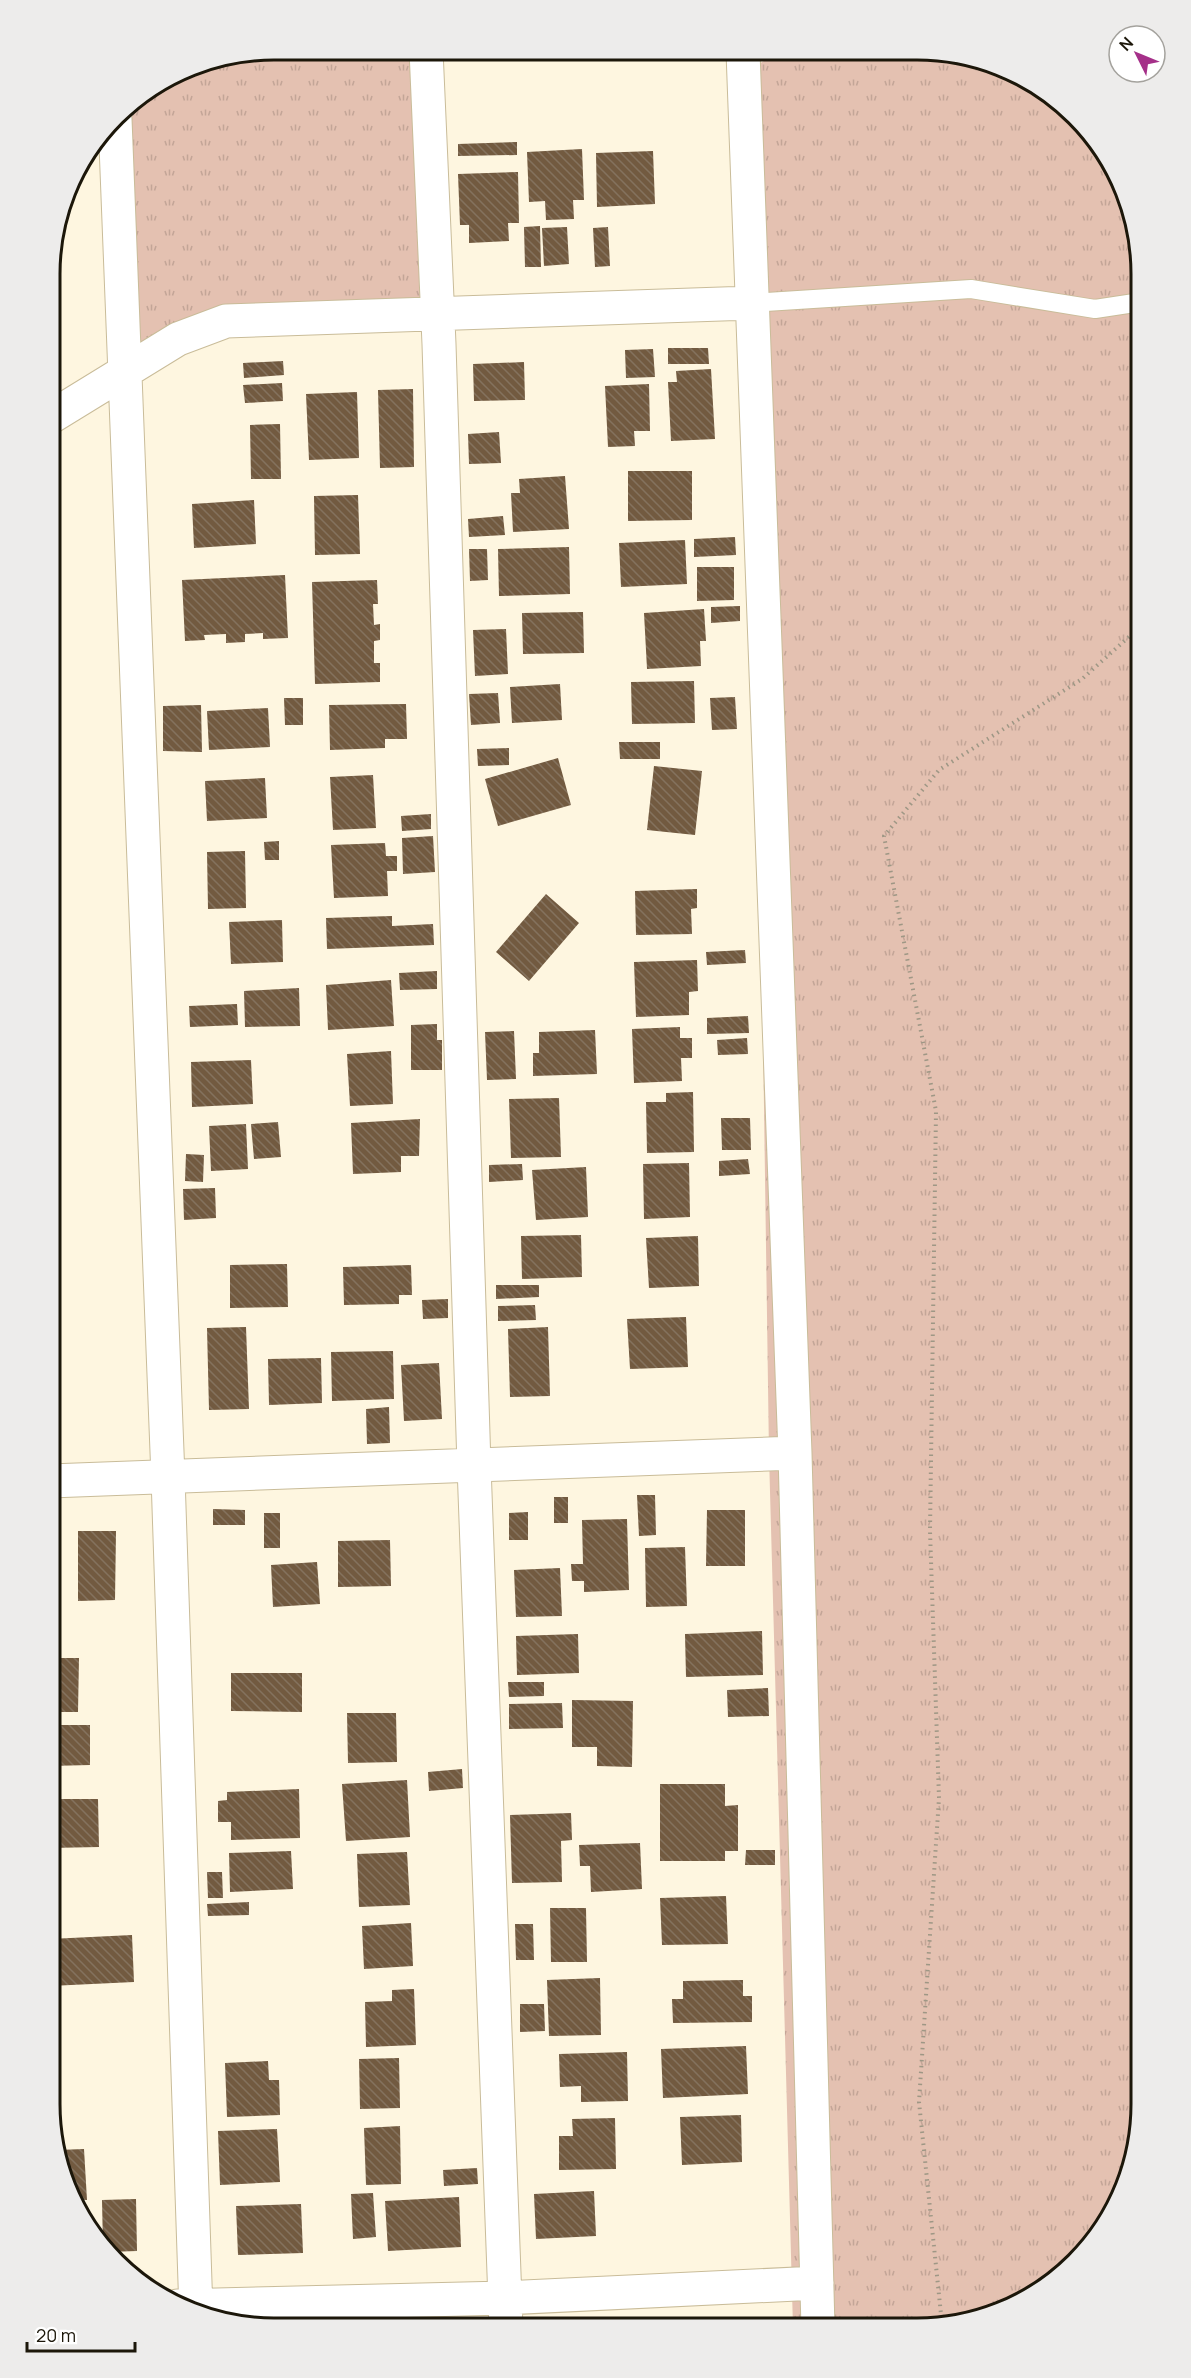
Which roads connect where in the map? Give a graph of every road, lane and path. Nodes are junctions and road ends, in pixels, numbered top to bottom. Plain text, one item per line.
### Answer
1 (426, 60) edge
2 (743, 60) edge
3 (116, 130) edge
4 (751, 303) junction
5 (1131, 304) edge
6 (438, 313) junction
7 (126, 371) junction
8 (60, 411) edge
9 (1131, 635) edge
10 (795, 1453) junction
11 (474, 1466) junction
12 (168, 1477) junction
13 (60, 1481) edge
14 (817, 2283) junction
15 (190, 2301) edge
16 (209, 2308) edge
17 (505, 2312) edge
18 (941, 2317) edge
19 (818, 2318) edge

1 - 6 street
2 - 4 street
3 - 7 street
4 - 5 lane
4 - 6 street
4 - 10 street
6 - 7 street
6 - 11 street
7 - 8 street
7 - 12 street
9 - 18 path
10 - 11 street
10 - 14 street
11 - 12 street
11 - 17 street
12 - 13 street
12 - 15 street
14 - 17 street
14 - 19 street
16 - 17 street

